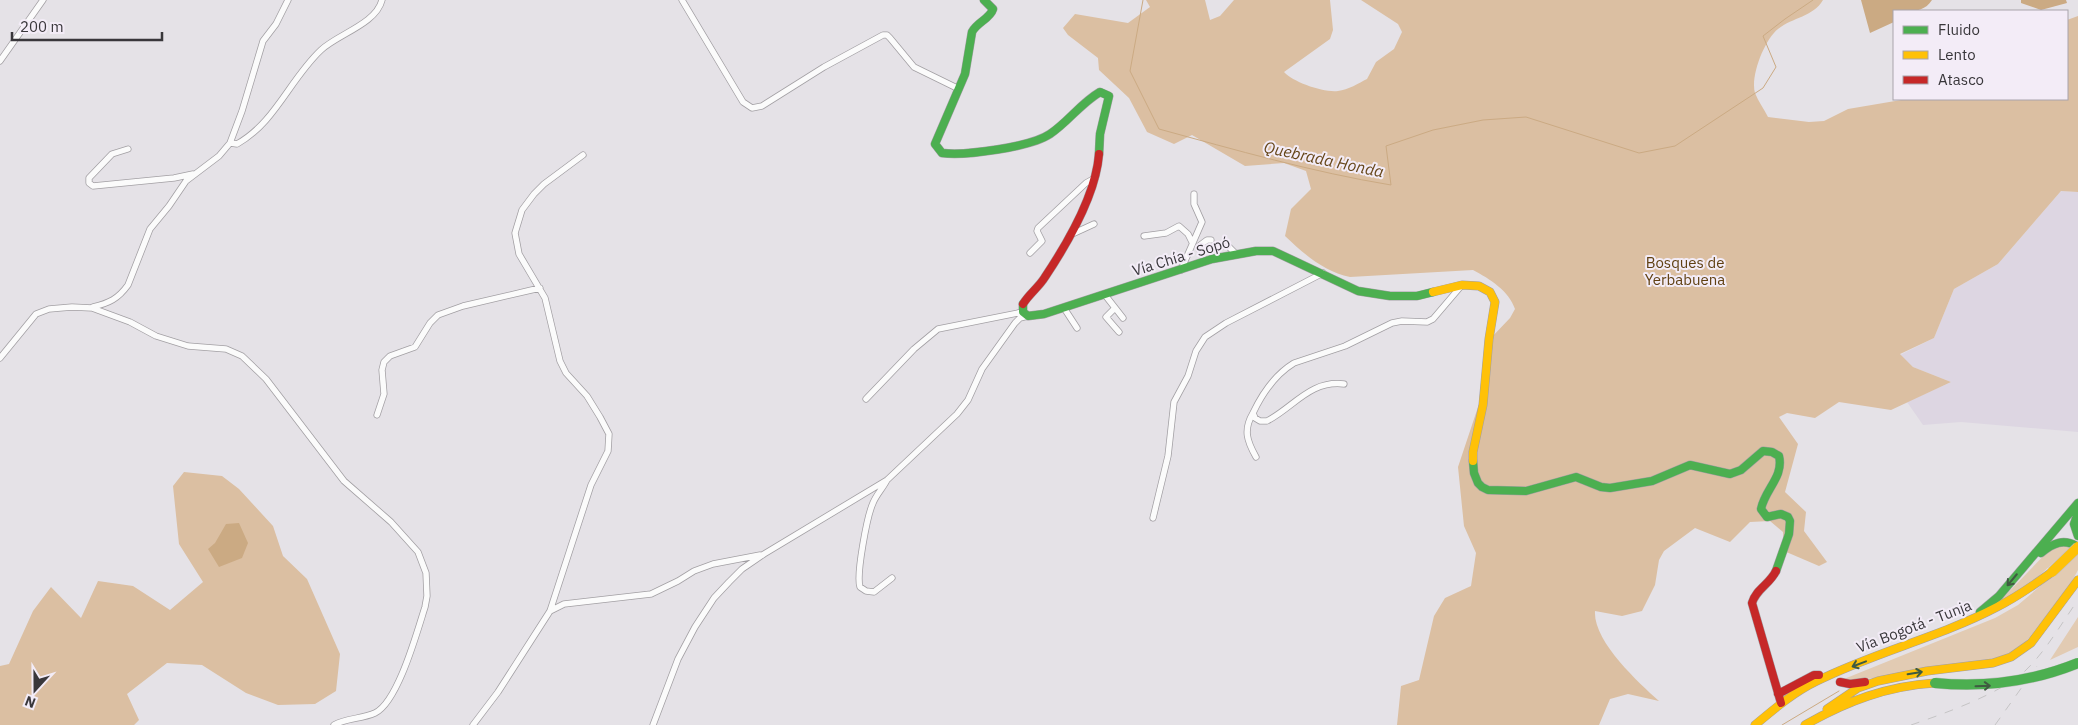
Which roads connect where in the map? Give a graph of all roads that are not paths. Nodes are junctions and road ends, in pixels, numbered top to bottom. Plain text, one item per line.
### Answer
1 (43, 0) edge
2 (288, 0) edge
3 (382, 0) edge
4 (682, 0) edge
5 (984, 0) edge
6 (0, 61) edge
7 (959, 89) junction
8 (230, 143) junction
9 (128, 149) dead end
10 (583, 155) dead end
11 (195, 174) junction
12 (1095, 178) junction
13 (1194, 194) dead end
14 (1094, 224) dead end
15 (1070, 235) junction
16 (1144, 236) dead end
17 (1211, 240) dead end
18 (1192, 242) junction
19 (1030, 253) dead end
20 (1236, 254) junction
21 (1181, 270) junction
22 (1323, 273) junction
23 (1462, 286) junction
24 (540, 288) junction
25 (1105, 295) junction
26 (92, 308) junction
27 (1064, 308) junction
28 (1115, 308) junction
29 (1025, 314) junction
30 (1123, 318) dead end
31 (1077, 328) dead end
32 (1119, 332) dead end
33 (0, 358) edge
34 (1344, 384) dead end
35 (866, 399) dead end
36 (1253, 413) junction
37 (377, 415) dead end
38 (1256, 458) dead end
39 (887, 480) junction
40 (2078, 503) edge
41 (2078, 513) edge
42 (1153, 518) dead end
43 (2078, 536) edge
44 (2078, 547) edge
45 (764, 554) junction
46 (2025, 565) junction
47 (2078, 575) edge
48 (892, 578) dead end
49 (2078, 580) edge
50 (550, 611) junction
51 (2054, 613) junction
52 (1970, 620) junction
53 (2078, 663) edge
54 (1820, 675) dead end
55 (1884, 679) junction
56 (1840, 682) dead end
57 (1779, 699) junction
58 (1807, 724) edge
59 (334, 725) edge
60 (473, 725) edge
61 (652, 725) edge
62 (1755, 725) edge

1 - 6 street
2 - 8 street
3 - 8 street
4 - 7 street
5 - 7 main road
7 - 12 main road
8 - 11 street
9 - 11 street
10 - 24 street
11 - 26 street
12 - 15 main road
12 - 19 street
13 - 18 street
14 - 15 street
15 - 29 main road
16 - 18 street
17 - 20 street
18 - 21 street
20 - 21 main road, Vía Chía - Sopó
20 - 22 main road, Vía Chía - Sopó
21 - 25 main road, Vía Chía - Sopó
22 - 23 main road, Vía Chía - Sopó
22 - 42 street
23 - 36 street
23 - 57 main road, Vía Chía - Sopó
24 - 37 street
24 - 50 street
25 - 27 main road, Vía Chía - Sopó
25 - 28 street
26 - 33 street
26 - 59 street
27 - 29 main road, Vía Chía - Sopó
27 - 31 street
28 - 30 street
28 - 32 street
29 - 35 street
29 - 39 street
34 - 36 street
36 - 38 street
39 - 45 street
39 - 48 street
40 - 46 main road
41 - 43 main road
44 - 46 main road
44 - 52 main road, Vía Bogotá - Tunja, bridge
45 - 50 street
45 - 61 street
46 -> 52 main road
47 - 51 main road
49 - 51 main road
50 - 60 street
55 -> 51 main road
52 -> 57 main road, Vía Bogotá - Tunja
58 -> 53 main road, bridge
54 - 57 main road
55 - 56 main road
55 - 58 main road
57 - 62 main road, Vía Bogotá - Tunja

